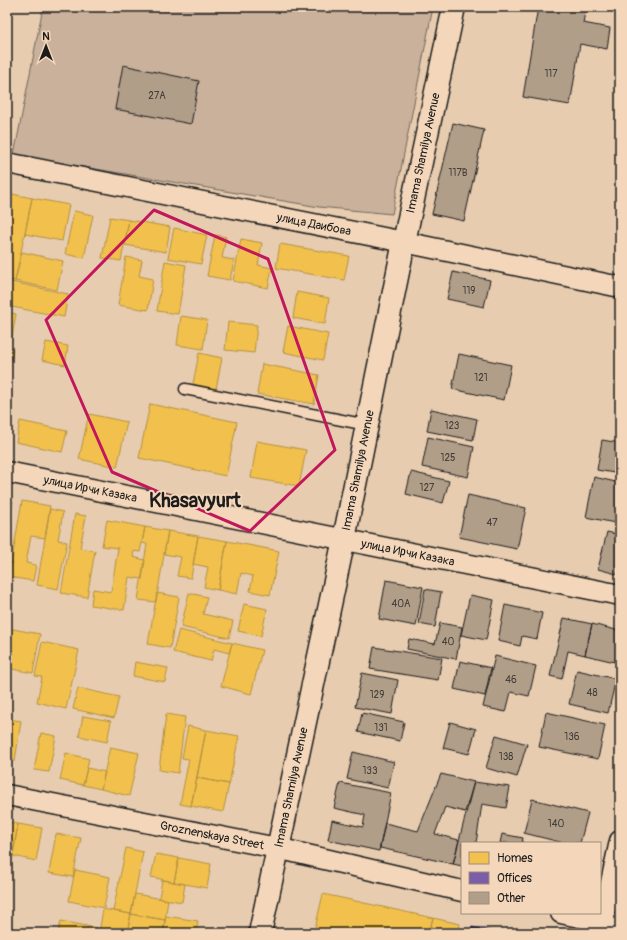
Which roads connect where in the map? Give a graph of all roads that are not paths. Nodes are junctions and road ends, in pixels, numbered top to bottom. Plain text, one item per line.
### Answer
1 (454, 7) edge
2 (7, 163) edge
3 (404, 242) junction
4 (620, 287) edge
5 (185, 389) dead end
6 (367, 425) junction
7 (7, 472) edge
8 (344, 539) junction
9 (620, 595) edge
10 (7, 795) edge
11 (620, 841) edge
12 (277, 848) junction
13 (461, 891) edge
14 (564, 914) edge
15 (608, 927) edge
16 (260, 933) edge

1 - 3 main road, Imama Shamilya Avenue
2 - 3 street, улица Даибова
3 - 4 street, улица Даибова
3 - 6 main road, Imama Shamilya Avenue
5 - 6 lane
6 - 8 main road, Imama Shamilya Avenue
7 - 8 street, улица Ирчи Казака
8 - 9 street, улица Ирчи Казака
8 - 12 main road, Imama Shamilya Avenue
10 - 12 street, Groznenskaya Street
11 - 15 street
12 - 13 street, Groznenskaya Street
12 - 16 main road, Imama Shamilya Avenue
14 - 15 street

